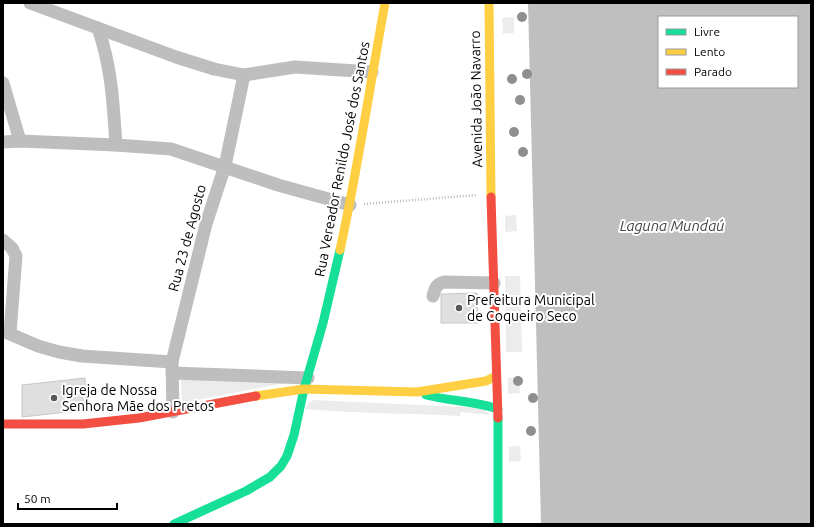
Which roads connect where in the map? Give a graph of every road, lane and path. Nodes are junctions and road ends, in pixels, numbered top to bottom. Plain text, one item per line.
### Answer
1 (30, 3) edge
2 (385, 3) edge
3 (489, 3) edge
4 (98, 28) junction
5 (372, 72) junction
6 (244, 75) junction
7 (3, 83) edge
8 (20, 141) junction
9 (3, 142) edge
10 (116, 144) junction
11 (225, 166) junction
12 (491, 194) junction
13 (350, 205) junction
14 (3, 240) edge
15 (494, 283) junction
16 (433, 296) dead end
17 (7, 332) edge
18 (172, 367) junction
19 (496, 376) junction
20 (306, 384) junction
21 (417, 392) junction
22 (498, 409) junction
23 (173, 412) junction
24 (3, 424) edge
25 (174, 524) edge
26 (498, 524) edge

1 - 4 street
2 - 5 street, Rua Vereador Renildo José dos Santos
3 - 12 street, Avenida João Navarro
4 - 6 street
4 - 10 street
5 - 6 street
5 - 13 street, Rua Vereador Renildo José dos Santos
6 - 11 street, Rua 23 de Agosto
7 - 8 street
8 - 9 street
8 - 10 street
10 - 11 street
11 - 13 street
11 - 18 street, Rua 23 de Agosto
12 - 13 path
12 - 15 street, Avenida João Navarro
13 - 20 street, Rua Vereador Renildo José dos Santos
14 - 17 street
15 - 16 street
15 - 19 street, Avenida João Navarro
17 - 18 street
18 - 20 street
18 - 23 street, Rua 23 de Agosto
19 - 21 street
19 - 22 street, Avenida João Navarro
20 - 21 street
20 - 23 street
20 - 25 street, Rua Vereador Renildo José dos Santos
21 - 22 street
22 - 26 street, Avenida João Navarro
23 - 24 street

